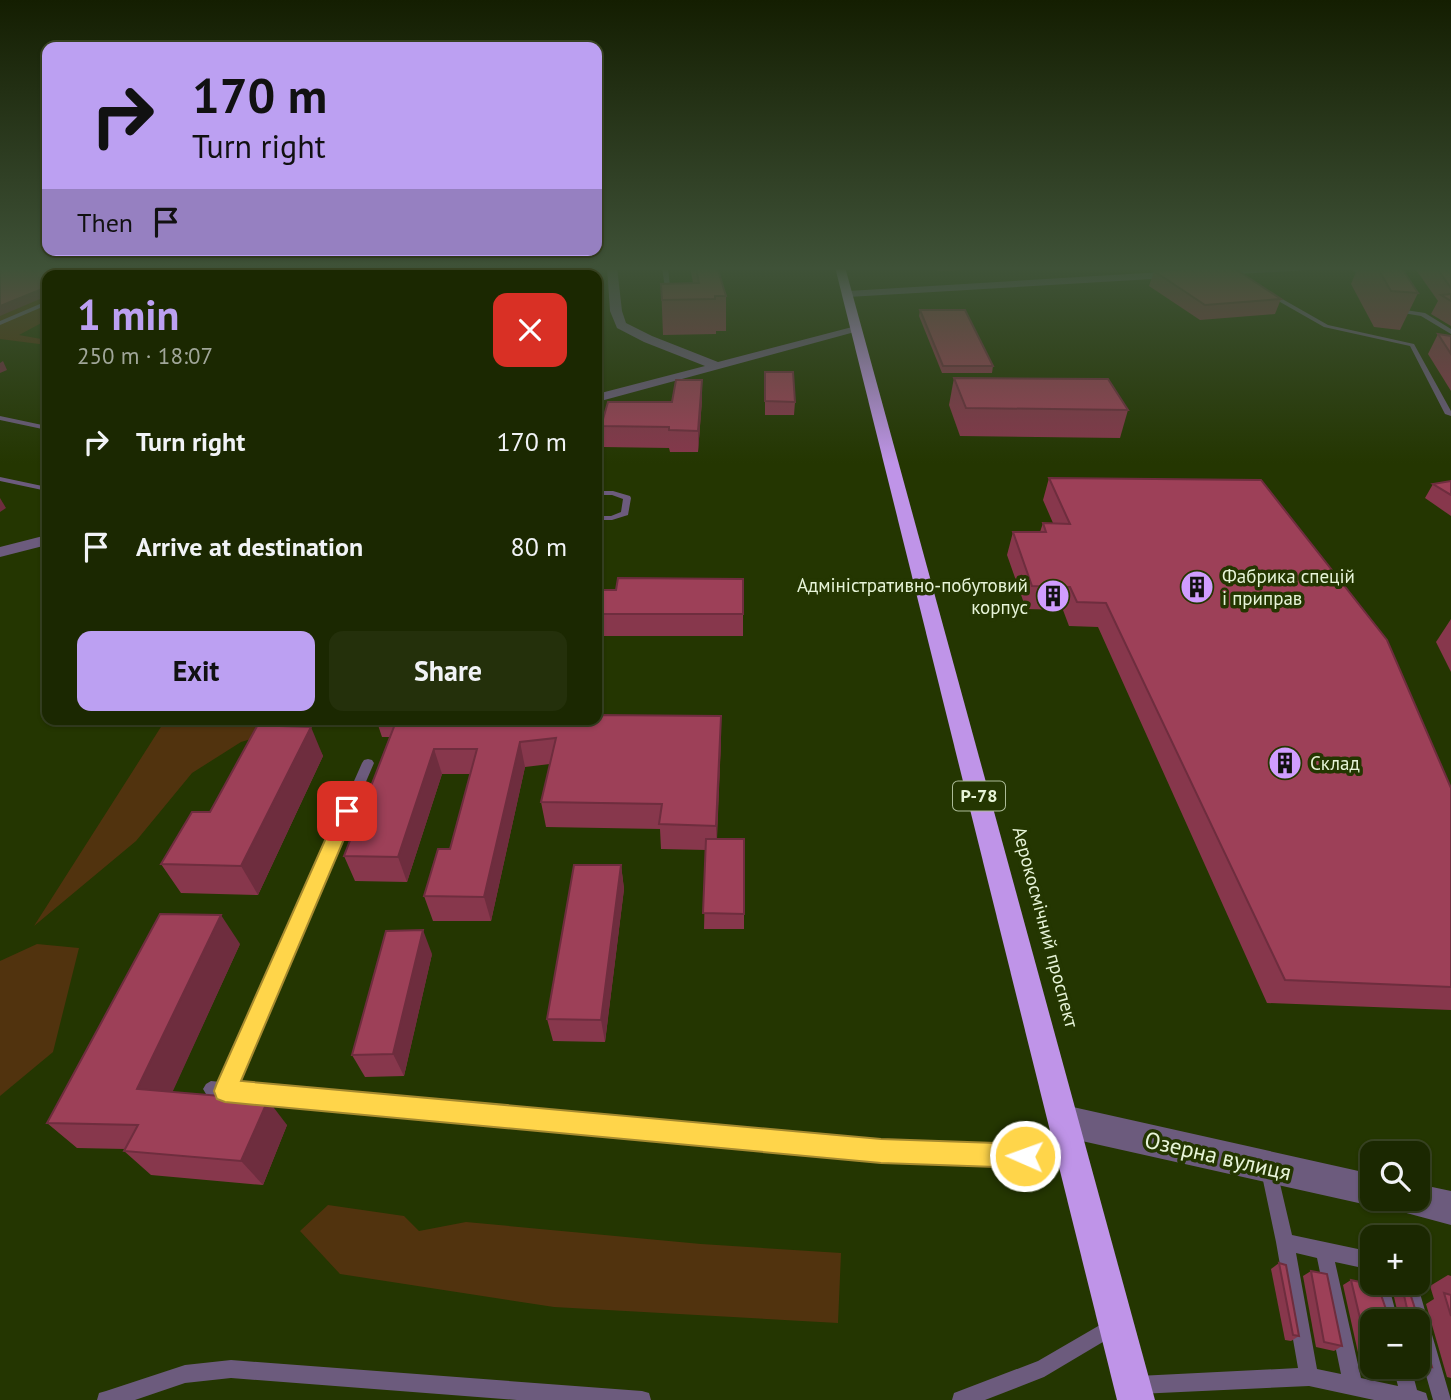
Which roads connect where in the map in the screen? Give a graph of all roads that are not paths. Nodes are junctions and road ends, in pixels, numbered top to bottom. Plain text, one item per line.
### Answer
1 (636, 332) edge
2 (847, 332) edge
3 (857, 332) edge
4 (1355, 332) edge
5 (719, 367) junction
6 (602, 397) edge
7 (1449, 414) edge
8 (0, 418) edge
9 (42, 427) edge
10 (0, 479) edge
11 (42, 488) edge
12 (602, 492) edge
13 (602, 518) edge
14 (42, 541) edge
15 (0, 552) edge
16 (368, 763) dead end
17 (1064, 1121) junction
18 (1073, 1155) junction
19 (1268, 1167) junction
20 (1360, 1187) edge
21 (1430, 1203) edge
22 (1451, 1208) edge
23 (1285, 1242) junction
24 (1324, 1250) junction
25 (1360, 1258) edge
26 (1411, 1295) edge
27 (1117, 1324) junction
28 (1309, 1377) junction
29 (1407, 1379) edge
30 (1353, 1386) junction
31 (1134, 1393) edge
32 (1415, 1399) edge
33 (106, 1400) edge
34 (642, 1400) edge
35 (961, 1400) edge
36 (1442, 1400) edge

1 - 5 street
2 - 5 street
3 - 17 highway, Аерокосмічний проспект / Р-78
4 - 7 lane
5 - 6 street
8 - 9 lane
10 - 11 lane
12 - 13 lane
14 - 15 street
16 - 18 lane
17 - 18 highway, Аерокосмічний проспект / Р-78
17 - 19 street, Озерна вулиця
18 - 27 highway, Аерокосмічний проспект / Р-78
19 - 20 street, Озерна вулиця
19 - 23 lane
21 - 22 street
23 - 24 lane
23 - 28 lane
24 - 25 lane
24 - 30 lane
26 - 36 lane
27 - 31 highway, Аерокосмічний проспект / Р-78
27 - 35 lane
28 - 30 lane
28 - 31 lane
29 - 32 lane
30 - 32 lane
33 - 34 lane

